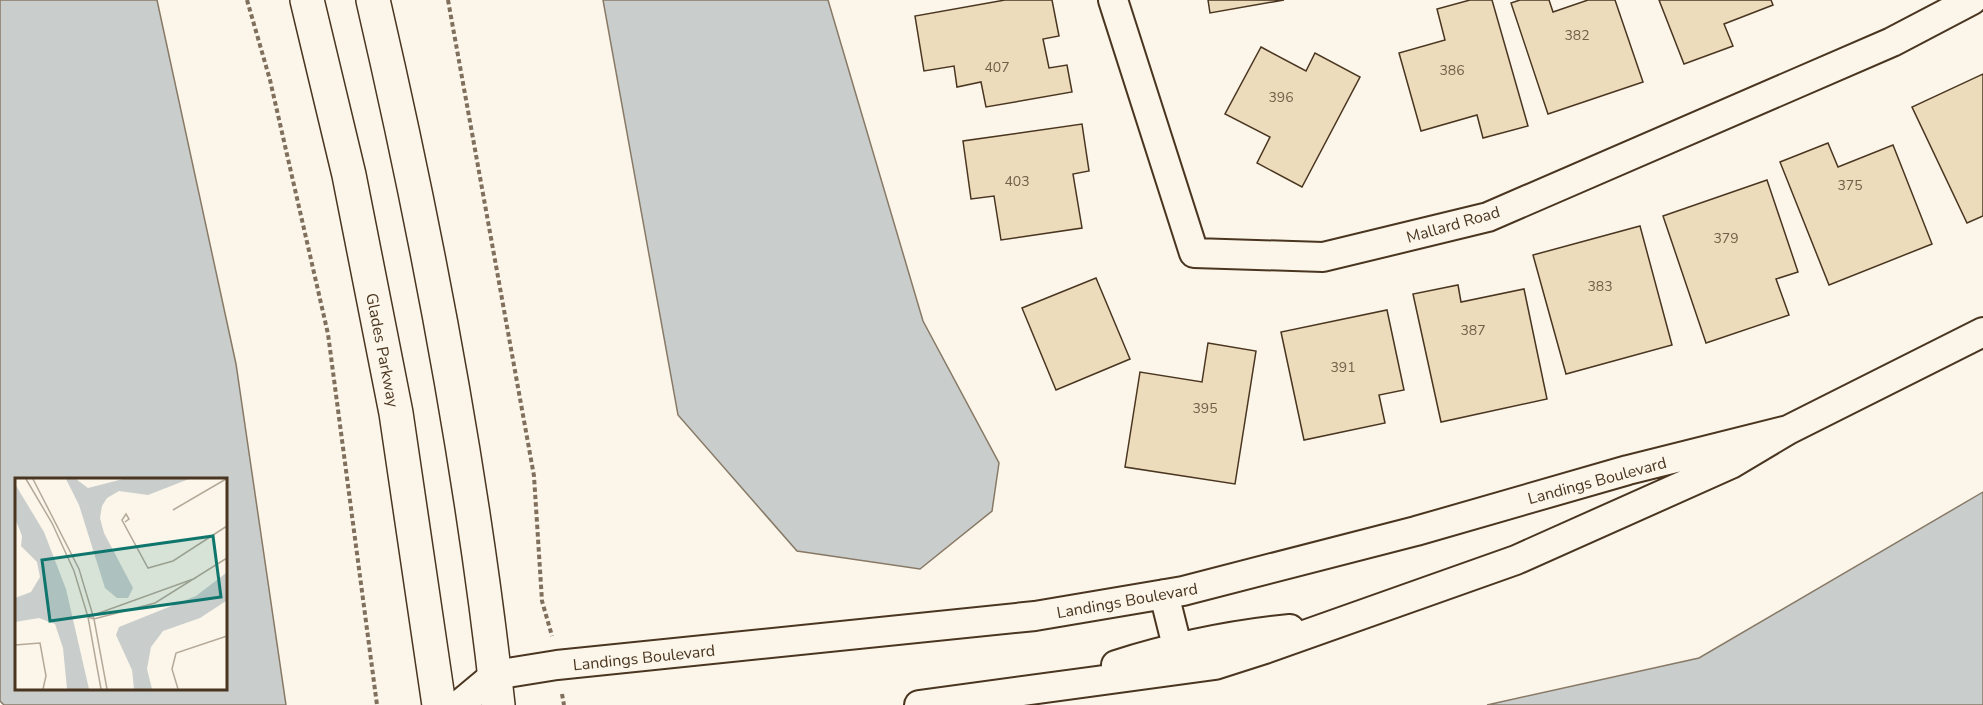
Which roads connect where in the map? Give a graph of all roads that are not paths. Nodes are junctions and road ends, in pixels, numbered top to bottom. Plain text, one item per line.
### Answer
1 (307, 0) edge
2 (373, 0) edge
3 (1113, 0) edge
4 (1971, 0) edge
5 (1983, 332) edge
6 (1788, 430) junction
7 (1164, 594) junction
8 (1330, 625) junction
9 (1177, 646) junction
10 (496, 690) edge
11 (1039, 690) junction
12 (438, 705) edge
13 (459, 705) edge
14 (919, 705) edge

1 - 12 main road, Glades Parkway
2 - 10 main road
3 - 4 street, Mallard Road
5 - 6 street, Landings Boulevard
6 - 7 street, Landings Boulevard
6 - 8 street, Landings Boulevard
7 - 9 street
7 - 10 street, Landings Boulevard
8 - 9 street
8 - 11 street, Landings Boulevard
9 - 11 street
10 - 13 street
11 - 14 street, Landings Boulevard

